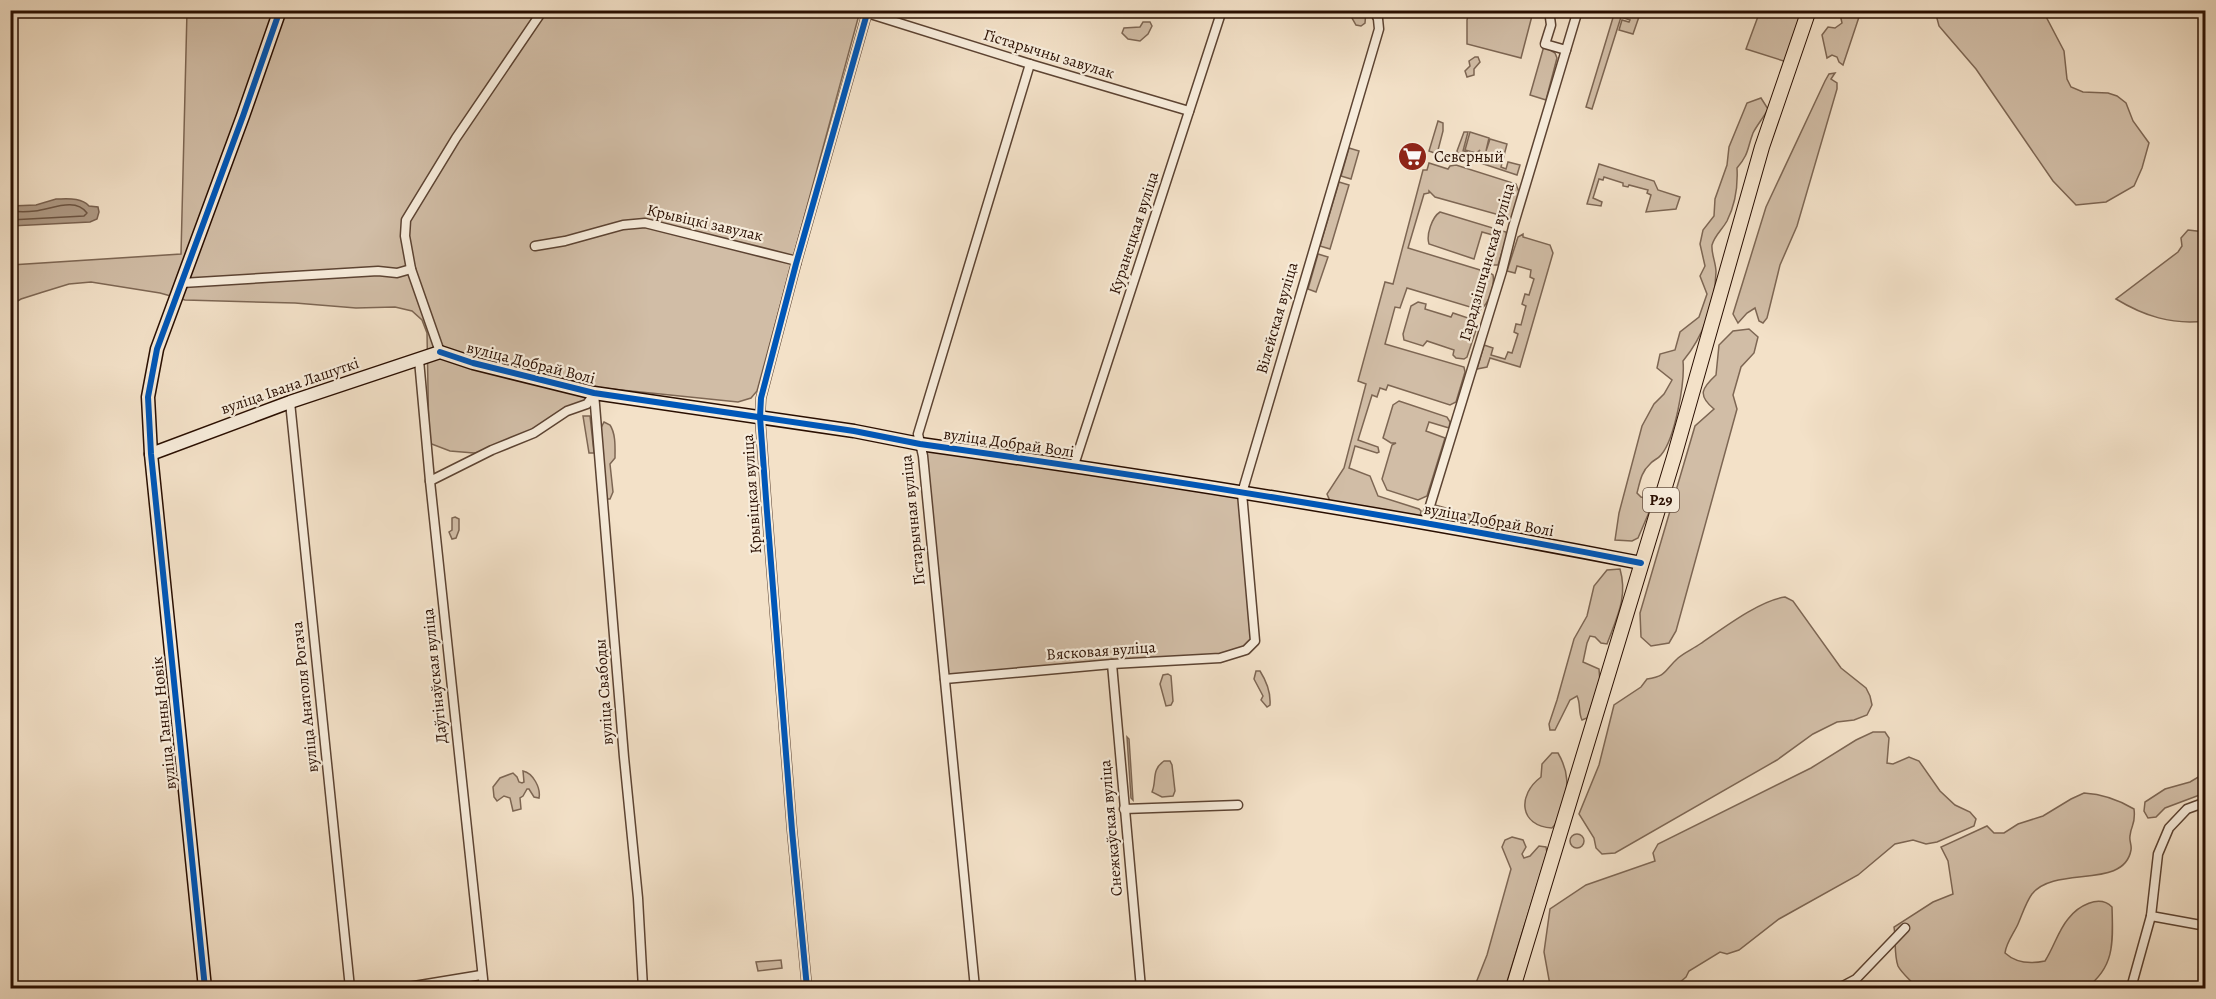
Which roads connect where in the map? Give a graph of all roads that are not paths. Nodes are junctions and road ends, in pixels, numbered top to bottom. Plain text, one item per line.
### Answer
1 (280, 10) edge
2 (543, 10) edge
3 (1222, 10) edge
4 (1549, 10) edge
5 (1578, 10) edge
6 (1809, 10) edge
7 (868, 12) edge
8 (1379, 12) edge
9 (1566, 50) junction
10 (1030, 64) junction
11 (1189, 111) junction
12 (535, 246) dead end
13 (796, 264) junction
14 (411, 269) junction
15 (182, 283) junction
16 (440, 352) junction
17 (419, 360) junction
18 (594, 393) junction
19 (290, 402) junction
20 (760, 417) junction
21 (920, 444) junction
22 (151, 454) junction
23 (1074, 465) junction
24 (430, 481) junction
25 (1242, 493) junction
26 (1425, 522) junction
27 (1641, 563) junction
28 (1255, 641) joint
29 (1112, 664) junction
30 (945, 679) junction
31 (2205, 802) edge
32 (1238, 806) dead end
33 (1124, 809) junction
34 (2151, 916) junction
35 (2205, 926) edge
36 (1905, 928) dead end
37 (481, 975) junction
38 (205, 988) edge
39 (350, 988) edge
40 (402, 988) edge
41 (484, 988) edge
42 (643, 988) edge
43 (807, 988) edge
44 (975, 988) edge
45 (1141, 988) edge
46 (1513, 988) edge
47 (1839, 988) edge
48 (2131, 988) edge

1 - 15 street, вуліца Ганны Новік
2 - 14 street
3 - 11 street, Куранецкая вуліца
4 - 9 street
5 - 9 street, Гарадзішчанская вуліца
6 - 27 main road, Р29
7 - 10 street, Гістарычны завулак
7 - 13 street, Крывіцкая вуліца
8 - 25 street, Вілейская вуліца
9 - 26 street, Гарадзішчанская вуліца
10 - 11 street, Гістарычны завулак
10 - 21 street, Гістарычная вуліца
11 - 23 street, Куранецкая вуліца
12 - 13 street, Крывіцкі завулак
13 - 20 street, Крывіцкая вуліца
14 - 15 street
14 - 16 street
15 - 22 street, вуліца Ганны Новік
16 - 17 street, вуліца Івана Лашуткі
16 - 18 street, вуліца Добрай Волі
17 - 19 street, вуліца Івана Лашуткі
17 - 24 street, Даўгінаўская вуліца
18 - 20 street, вуліца Добрай Волі
18 - 24 street, вуліца Добрай Волі
18 - 42 street, вуліца Свабоды
19 - 22 street, вуліца Івана Лашуткі
19 - 39 street, вуліца Анатоля Рогача
20 - 21 street, вуліца Добрай Волі
20 - 43 street, Крывіцкая вуліца
21 - 23 street, вуліца Добрай Волі
21 - 30 street, Гістарычная вуліца
22 - 38 street, вуліца Ганны Новік
23 - 25 street, вуліца Добрай Волі
24 - 37 street, Даўгінаўская вуліца
25 - 26 street, вуліца Добрай Волі
25 - 28 street, Вілейская вуліца
26 - 27 street, вуліца Добрай Волі
27 - 46 main road, Р29
28 - 29 street, Вясковая вуліца
29 - 30 street, Вясковая вуліца
29 - 33 street, Снежкаўская вуліца
30 - 44 street, Гістарычная вуліца
31 - 34 street
32 - 33 street
33 - 45 street, Снежкаўская вуліца
34 - 35 street
34 - 48 street
36 - 47 street
37 - 40 street
37 - 41 street, Даўгінаўская вуліца

